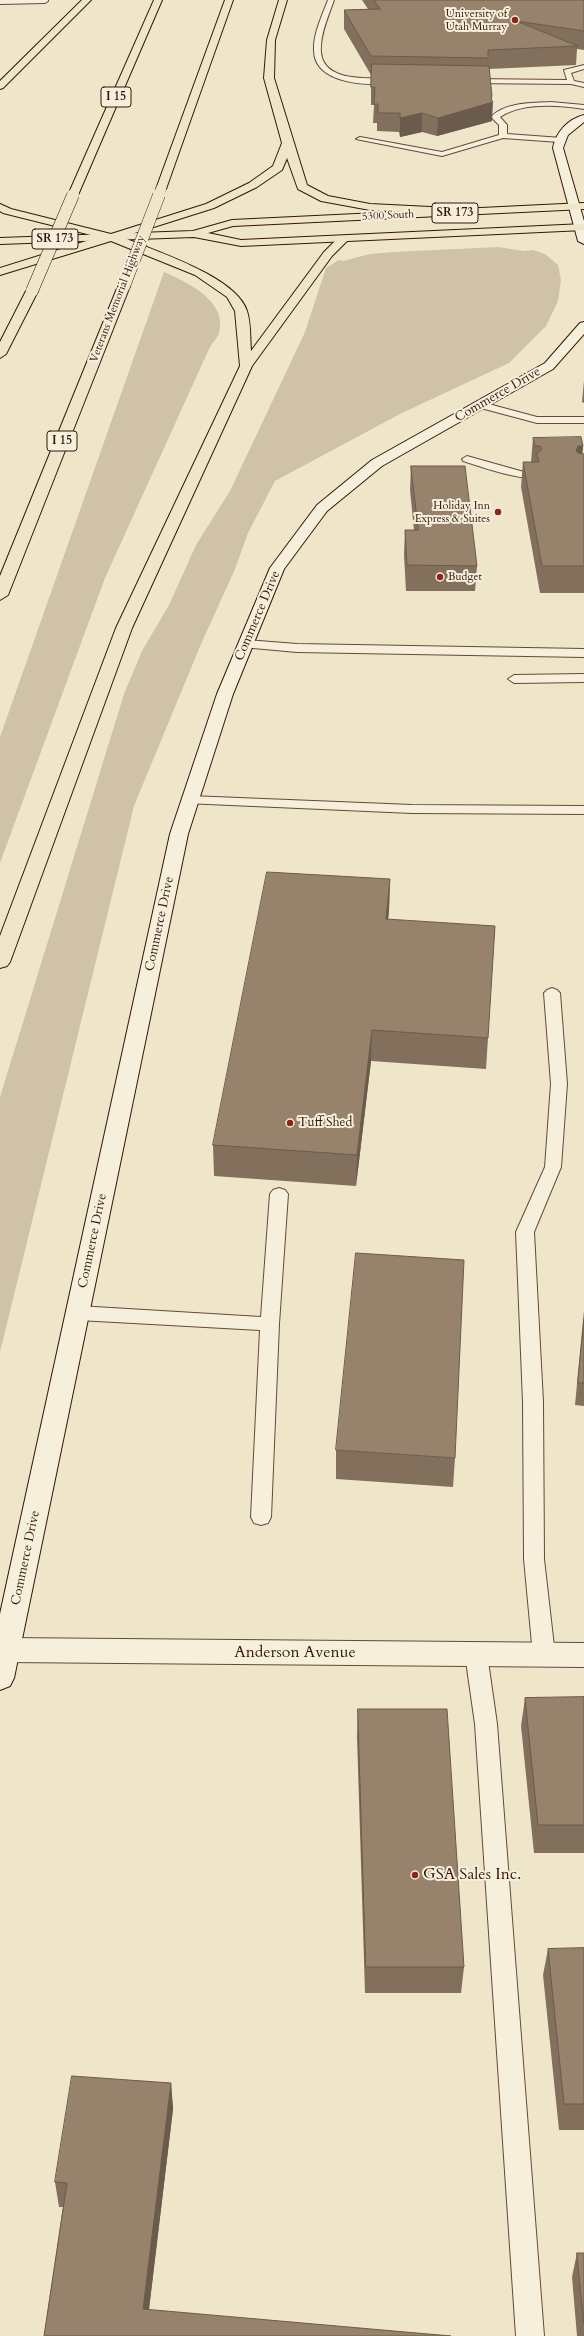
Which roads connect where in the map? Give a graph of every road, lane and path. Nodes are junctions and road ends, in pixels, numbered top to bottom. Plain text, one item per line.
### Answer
1 (87, 0) edge
2 (158, 0) edge
3 (229, 0) edge
4 (283, 0) edge
5 (331, 0) edge
6 (45, 1) edge
7 (0, 2) edge
8 (584, 67) edge
9 (405, 80) edge
10 (460, 80) edge
11 (571, 82) junction
12 (584, 85) edge
13 (0, 86) edge
14 (584, 107) edge
15 (584, 118) edge
16 (503, 136) junction
17 (360, 140) dead end
18 (559, 140) junction
19 (287, 143) junction
20 (579, 206) edge
21 (0, 207) edge
22 (471, 212) junction
23 (582, 227) edge
24 (194, 234) junction
25 (110, 237) junction
26 (344, 238) junction
27 (0, 241) edge
28 (584, 241) edge
29 (0, 272) edge
30 (584, 326) edge
31 (0, 354) edge
32 (246, 366) junction
33 (481, 405) junction
34 (584, 420) edge
35 (467, 459) dead end
36 (534, 475) edge
37 (0, 596) edge
38 (246, 644) junction
39 (584, 653) edge
40 (584, 678) edge
41 (514, 679) dead end
42 (190, 800) junction
43 (584, 810) edge
44 (0, 962) edge
45 (552, 993) dead end
46 (279, 1194) dead end
47 (78, 1313) junction
48 (270, 1324) junction
49 (262, 1517) dead end
50 (6, 1650) junction
51 (476, 1654) junction
52 (544, 1655) junction
53 (584, 1656) edge
54 (0, 1678) edge
55 (530, 2336) edge

1 - 13 main road
2 - 31 main road, I 15, bridge
3 - 37 main road, Veterans Memorial Highway / I 15, bridge
4 - 19 main road
5 - 9 lane
6 - 7 lane
8 - 11 lane
10 - 11 lane
11 - 12 lane
14 - 16 lane
15 - 18 street
16 - 17 lane
16 - 18 lane
18 - 20 street
19 - 22 main road
19 - 25 main road
20 - 22 main road, 5300 South / SR 173
20 - 23 street
21 - 25 main road
22 - 24 main road, 5300 South / SR 173
23 - 26 main road, 5300 South / SR 173
23 - 28 street
24 - 25 main road, 5300 South / SR 173
24 - 26 main road, 5300 South / SR 173
25 - 27 main road, 5300 South / SR 173
25 - 29 main road
25 - 32 main road
26 - 32 main road
30 - 33 street, Commerce Drive
32 - 44 main road
33 - 34 lane
33 - 38 street, Commerce Drive
35 - 36 lane
38 - 39 lane
38 - 42 street, Commerce Drive
40 - 41 lane
42 - 43 lane
42 - 47 street, Commerce Drive
45 - 52 lane
46 - 48 lane
47 - 48 lane
47 - 50 street, Commerce Drive
48 - 49 lane
50 - 51 street, Anderson Avenue
50 - 54 street, Commerce Drive
51 - 52 street, Anderson Avenue
51 - 55 lane
52 - 53 street, Anderson Avenue

